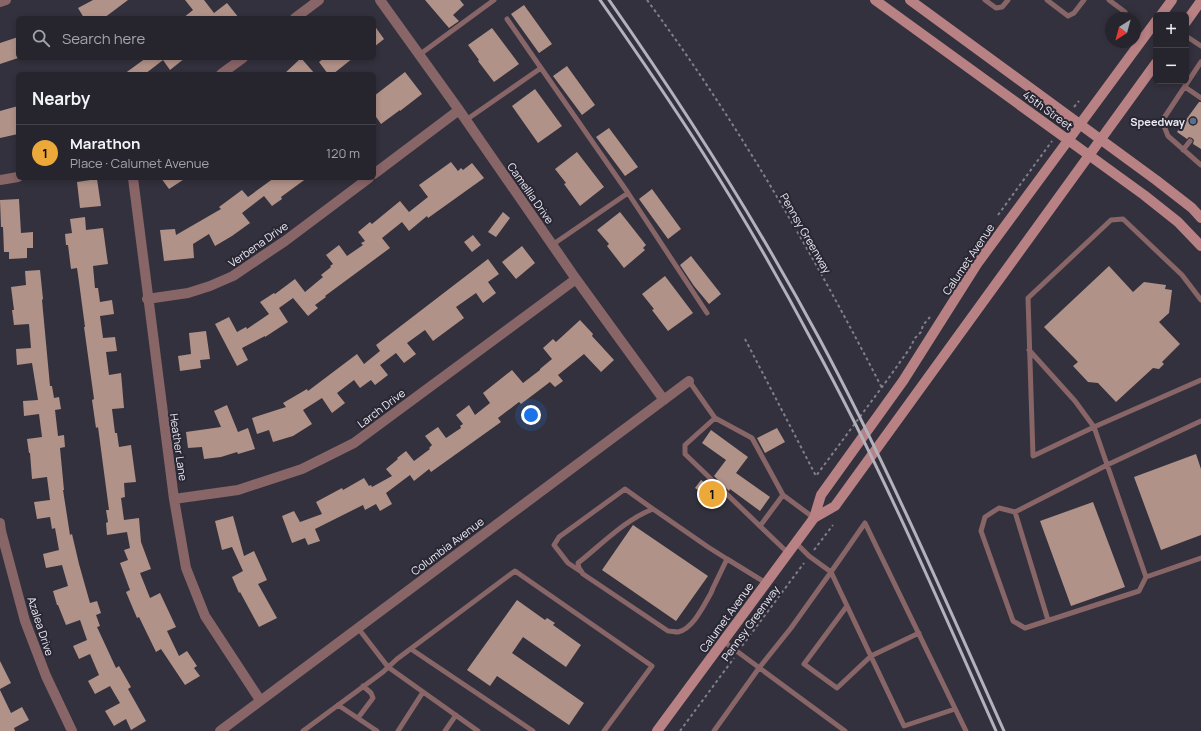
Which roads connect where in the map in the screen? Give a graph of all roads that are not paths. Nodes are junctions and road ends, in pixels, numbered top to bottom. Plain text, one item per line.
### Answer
1 (6, 0) edge
2 (319, 0) edge
3 (380, 0) edge
4 (494, 0) edge
5 (875, 0) edge
6 (910, 0) edge
7 (985, 0) edge
8 (1008, 0) edge
9 (1047, 0) edge
10 (1084, 0) edge
11 (1110, 0) edge
12 (1172, 0) edge
13 (1201, 1) edge
14 (0, 2) edge
15 (1125, 12) dead end
16 (1162, 12) edge
17 (298, 16) edge
18 (1189, 18) edge
19 (507, 19) dead end
20 (1153, 25) edge
21 (1189, 38) edge
22 (1201, 46) edge
23 (419, 55) junction
24 (240, 60) edge
25 (1201, 62) edge
26 (1153, 67) edge
27 (541, 68) junction
28 (224, 72) edge
29 (1185, 87) junction
30 (1201, 98) edge
31 (459, 110) junction
32 (466, 120) junction
33 (1080, 125) junction
34 (1101, 139) junction
35 (1069, 140) junction
36 (1190, 141) dead end
37 (1183, 150) junction
38 (1089, 155) junction
39 (1200, 161) edge
40 (376, 172) edge
41 (16, 177) edge
42 (0, 180) edge
43 (132, 180) edge
44 (366, 180) edge
45 (628, 193) junction
46 (1201, 218) edge
47 (552, 245) junction
48 (1201, 246) edge
49 (576, 279) junction
50 (147, 299) junction
51 (1201, 300) edge
52 (707, 313) dead end
53 (1029, 350) junction
54 (1201, 380) edge
55 (688, 381) joint
56 (664, 400) junction
57 (715, 418) junction
58 (1201, 421) edge
59 (1094, 427) junction
60 (1107, 465) junction
61 (783, 495) junction
62 (174, 499) junction
63 (653, 509) junction
64 (1015, 512) junction
65 (814, 518) junction
66 (0, 523) edge
67 (760, 526) junction
68 (796, 543) junction
69 (788, 553) junction
70 (1201, 558) edge
71 (728, 559) junction
72 (831, 572) junction
73 (584, 574) junction
74 (1146, 577) junction
75 (766, 583) junction
76 (847, 606) junction
77 (1048, 620) junction
78 (358, 628) junction
79 (919, 633) junction
80 (723, 641) junction
81 (411, 649) junction
82 (871, 656) junction
83 (388, 667) junction
84 (758, 668) junction
85 (363, 686) junction
86 (423, 692) junction
87 (260, 700) junction
88 (338, 704) junction
89 (956, 709) junction
90 (456, 715) junction
91 (358, 718) junction
92 (307, 730) edge
93 (659, 730) edge
94 (72, 731) edge
95 (220, 731) edge
96 (377, 731) edge
97 (398, 731) edge
98 (445, 731) edge
99 (477, 731) edge
100 (533, 731) edge
101 (604, 731) edge
102 (714, 731) edge
103 (845, 731) edge
104 (966, 731) edge

1 - 14 street
2 - 17 street
3 - 23 street, Camellia Drive
4 - 23 lane
5 - 35 main road, 45th Street
6 - 33 main road, 45th Street
7 - 8 lane
9 - 10 lane
11 - 15 lane
12 - 16 main road
13 - 18 main road
19 - 27 lane
20 - 33 main road, Calumet Avenue
21 - 22 lane
23 - 31 street, Camellia Drive
24 - 28 street
25 - 29 lane
26 - 34 main road, Calumet Avenue
27 - 32 lane
27 - 45 lane
29 - 30 lane
29 - 37 lane
31 - 32 street, Camellia Drive
31 - 40 street
32 - 47 street, Camellia Drive
33 - 34 main road, 45th Street
33 - 35 main road, Calumet Avenue
34 - 38 main road, Calumet Avenue
34 - 46 main road, 45th Street
35 - 38 main road, 45th Street
35 - 65 main road, Calumet Avenue
36 - 37 lane
37 - 39 lane
38 - 48 main road, 45th Street
38 - 65 main road, Calumet Avenue
41 - 42 street
43 - 50 street, Heather Lane
44 - 50 street, Verbena Drive
45 - 47 lane
45 - 52 lane
47 - 49 street, Camellia Drive
49 - 56 street, Camellia Drive
49 - 62 street, Larch Drive
50 - 62 street, Heather Lane
51 - 53 lane
53 - 59 lane
53 - 59 lane
54 - 59 lane
55 - 56 street, Columbia Avenue
55 - 57 lane
56 - 78 street, Columbia Avenue
57 - 61 lane
57 - 67 lane
58 - 60 lane
59 - 60 lane
60 - 64 lane
60 - 74 lane
61 - 65 lane
61 - 67 lane
62 - 87 street, Heather Lane
63 - 71 lane
63 - 73 lane
63 - 73 lane
64 - 77 lane
64 - 77 lane
65 - 68 main road, Calumet Avenue
66 - 94 street, Azalea Drive
67 - 69 lane
68 - 69 main road, Calumet Avenue
68 - 72 lane
69 - 75 main road, Calumet Avenue
70 - 74 lane
71 - 73 lane
71 - 75 lane
72 - 76 lane
72 - 79 lane
72 - 84 lane
74 - 77 lane
75 - 80 main road, Calumet Avenue
76 - 82 lane
76 - 82 lane
78 - 83 lane
78 - 87 street, Columbia Avenue
79 - 82 lane
79 - 89 lane
80 - 84 lane
80 - 93 main road, Calumet Avenue
81 - 83 lane
81 - 100 lane
81 - 101 lane
82 - 89 lane
83 - 85 lane
83 - 86 lane
84 - 102 lane
84 - 103 lane
85 - 88 lane
85 - 91 lane
86 - 90 lane
86 - 97 lane
87 - 95 street, Columbia Avenue
88 - 91 lane
88 - 92 lane
89 - 104 lane
90 - 98 lane
90 - 99 lane
91 - 96 lane

